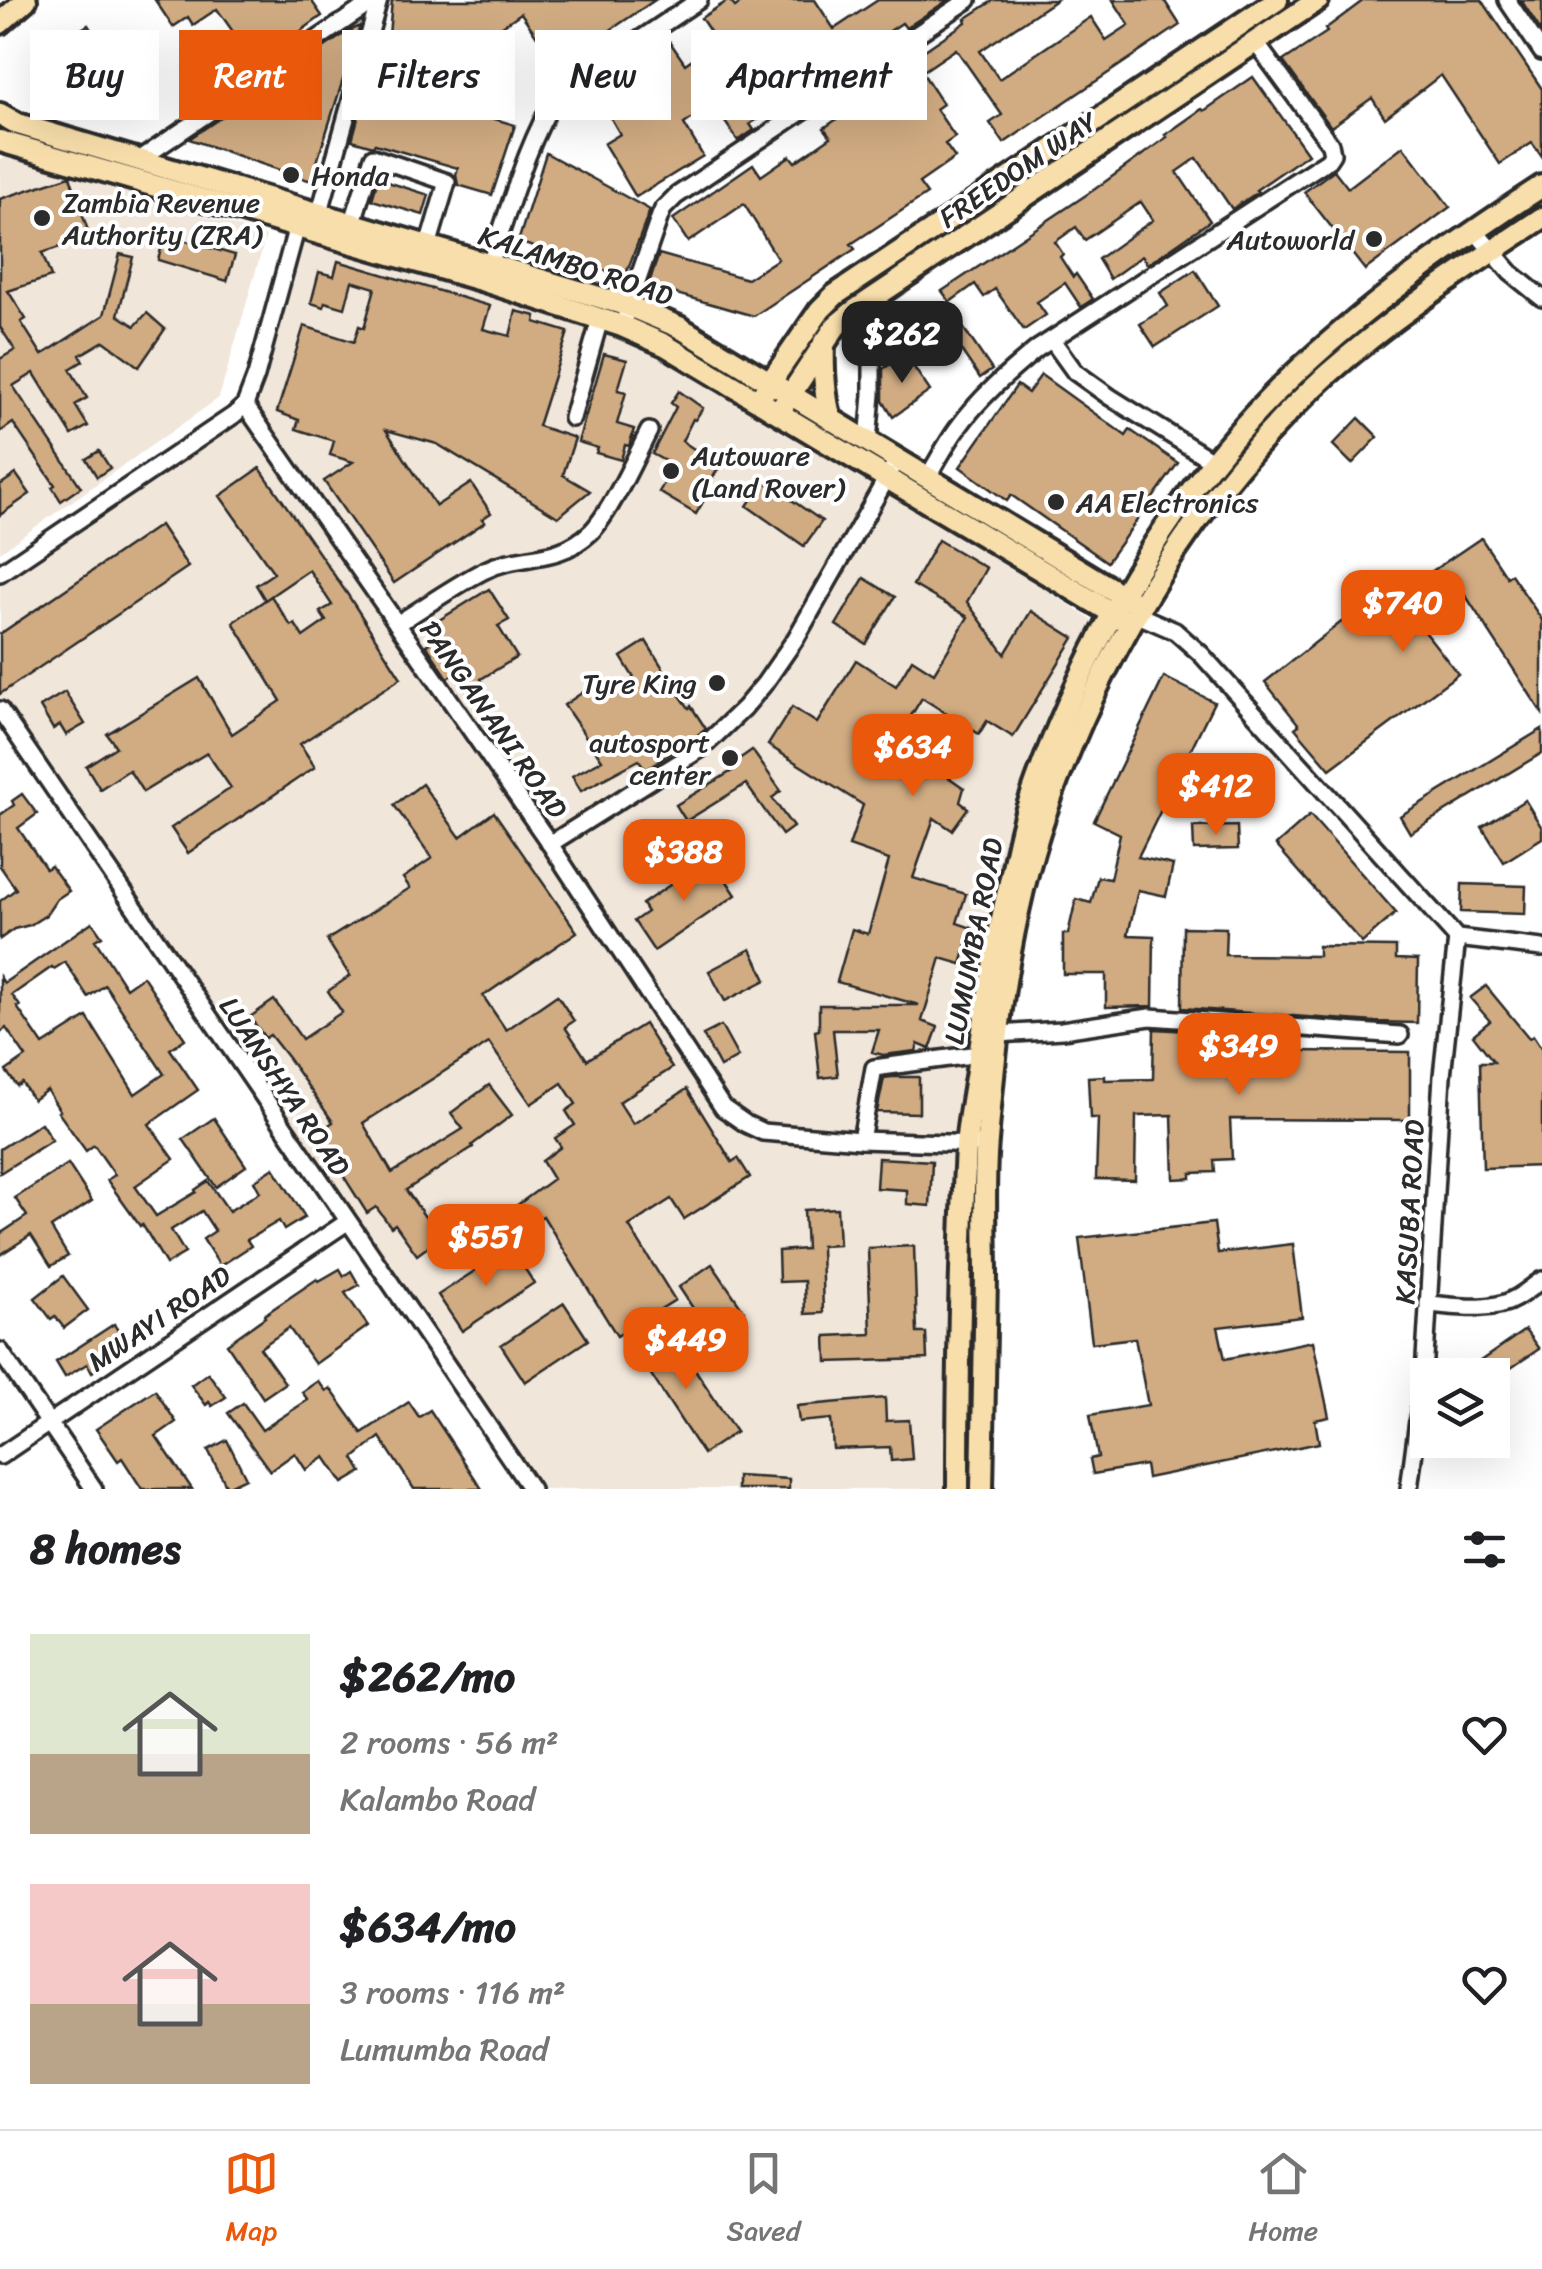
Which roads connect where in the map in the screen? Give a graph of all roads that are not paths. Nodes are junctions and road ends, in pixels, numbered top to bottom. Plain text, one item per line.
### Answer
1 (26, 0) edge
2 (377, 0) edge
3 (699, 0) edge
4 (968, 0) edge
5 (1277, 0) edge
6 (1318, 0) edge
7 (1507, 0) edge
8 (1291, 7) edge
9 (0, 23) edge
10 (1256, 43) junction
11 (1542, 52) edge
12 (0, 114) edge
13 (0, 140) edge
14 (139, 160) junction
15 (1542, 186) edge
16 (306, 217) junction
17 (1542, 218) edge
18 (352, 225) junction
19 (1474, 230) junction
20 (428, 246) junction
21 (1491, 252) junction
22 (487, 272) junction
23 (1542, 298) edge
24 (860, 306) junction
25 (626, 316) junction
26 (600, 319) junction
27 (1052, 340) junction
28 (824, 342) junction
29 (769, 382) junction
30 (758, 401) junction
31 (784, 404) junction
32 (245, 405) junction
33 (572, 418) dead end
34 (831, 420) junction
35 (649, 432) dead end
36 (868, 442) junction
37 (1214, 462) junction
38 (892, 469) junction
39 (927, 478) junction
40 (0, 573) edge
41 (1130, 611) junction
42 (397, 624) junction
43 (0, 710) edge
44 (550, 844) junction
45 (1458, 938) junction
46 (1542, 948) edge
47 (999, 1034) junction
48 (1400, 1035) dead end
49 (979, 1054) junction
50 (861, 1140) junction
51 (976, 1144) junction
52 (347, 1222) junction
53 (1542, 1280) edge
54 (1428, 1304) junction
55 (0, 1351) edge
56 (49, 1423) junction
57 (0, 1456) edge
58 (94, 1489) edge
59 (530, 1489) edge
60 (958, 1489) edge
61 (982, 1489) edge
62 (1409, 1489) edge

1 - 9 main road
2 - 14 street
2 - 16 street
3 - 22 street
4 - 25 street
5 - 29 main road, FREEDOM WAY
6 - 8 main road, FREEDOM WAY
7 - 11 street
8 - 10 main road, FREEDOM WAY
10 - 24 main road, FREEDOM WAY
10 - 27 street
12 - 14 main road, KALAMBO ROAD
13 - 16 main road, KALAMBO ROAD
14 - 16 main road, KALAMBO ROAD
15 - 19 main road, LUMUMBA ROAD
16 - 18 main road, KALAMBO ROAD
16 - 22 main road, KALAMBO ROAD
16 - 32 street
17 - 21 main road, LUMUMBA ROAD
18 - 20 main road, KALAMBO ROAD
18 - 20 street
19 - 21 street
19 - 37 main road, LUMUMBA ROAD
20 - 22 main road, KALAMBO ROAD
21 - 23 street
21 - 41 main road, LUMUMBA ROAD
22 - 25 main road, KALAMBO ROAD
22 - 26 main road, KALAMBO ROAD
24 - 28 main road, FREEDOM WAY
24 - 36 street
25 - 26 main road, KALAMBO ROAD
25 - 29 main road, KALAMBO ROAD
25 - 30 main road, KALAMBO ROAD
26 - 33 street
27 - 37 street
27 - 39 street
28 - 31 main road, FREEDOM WAY
28 - 34 main road
29 - 30 main road, FREEDOM WAY
29 - 31 main road, KALAMBO ROAD
30 - 31 main road, KALAMBO ROAD
31 - 34 main road, KALAMBO ROAD
31 - 38 main road, KALAMBO ROAD
32 - 40 street
32 - 42 street, PANGANANI ROAD
34 - 36 main road, KALAMBO ROAD
35 - 42 street
36 - 38 main road, KALAMBO ROAD
37 - 41 main road, LUMUMBA ROAD
38 - 39 main road, KALAMBO ROAD
38 - 41 main road, KALAMBO ROAD
38 - 44 street
39 - 41 main road, KALAMBO ROAD
41 - 45 street
41 - 47 main road, LUMUMBA ROAD
41 - 49 main road, LUMUMBA ROAD
42 - 44 street, PANGANANI ROAD
43 - 52 street, LUANSHYA ROAD
44 - 50 street, PANGANANI ROAD
45 - 46 street
45 - 54 street, KASUBA ROAD
47 - 48 street
47 - 51 main road, LUMUMBA ROAD
49 - 50 street
49 - 51 main road, LUMUMBA ROAD
50 - 51 street, PANGANANI ROAD
51 - 60 main road, LUMUMBA ROAD
51 - 61 main road, LUMUMBA ROAD
52 - 56 street, MWAYI ROAD
52 - 59 street, LUANSHYA ROAD
53 - 54 street
54 - 62 street, KASUBA ROAD
55 - 56 street
56 - 57 street, MWAYI ROAD
56 - 58 street

